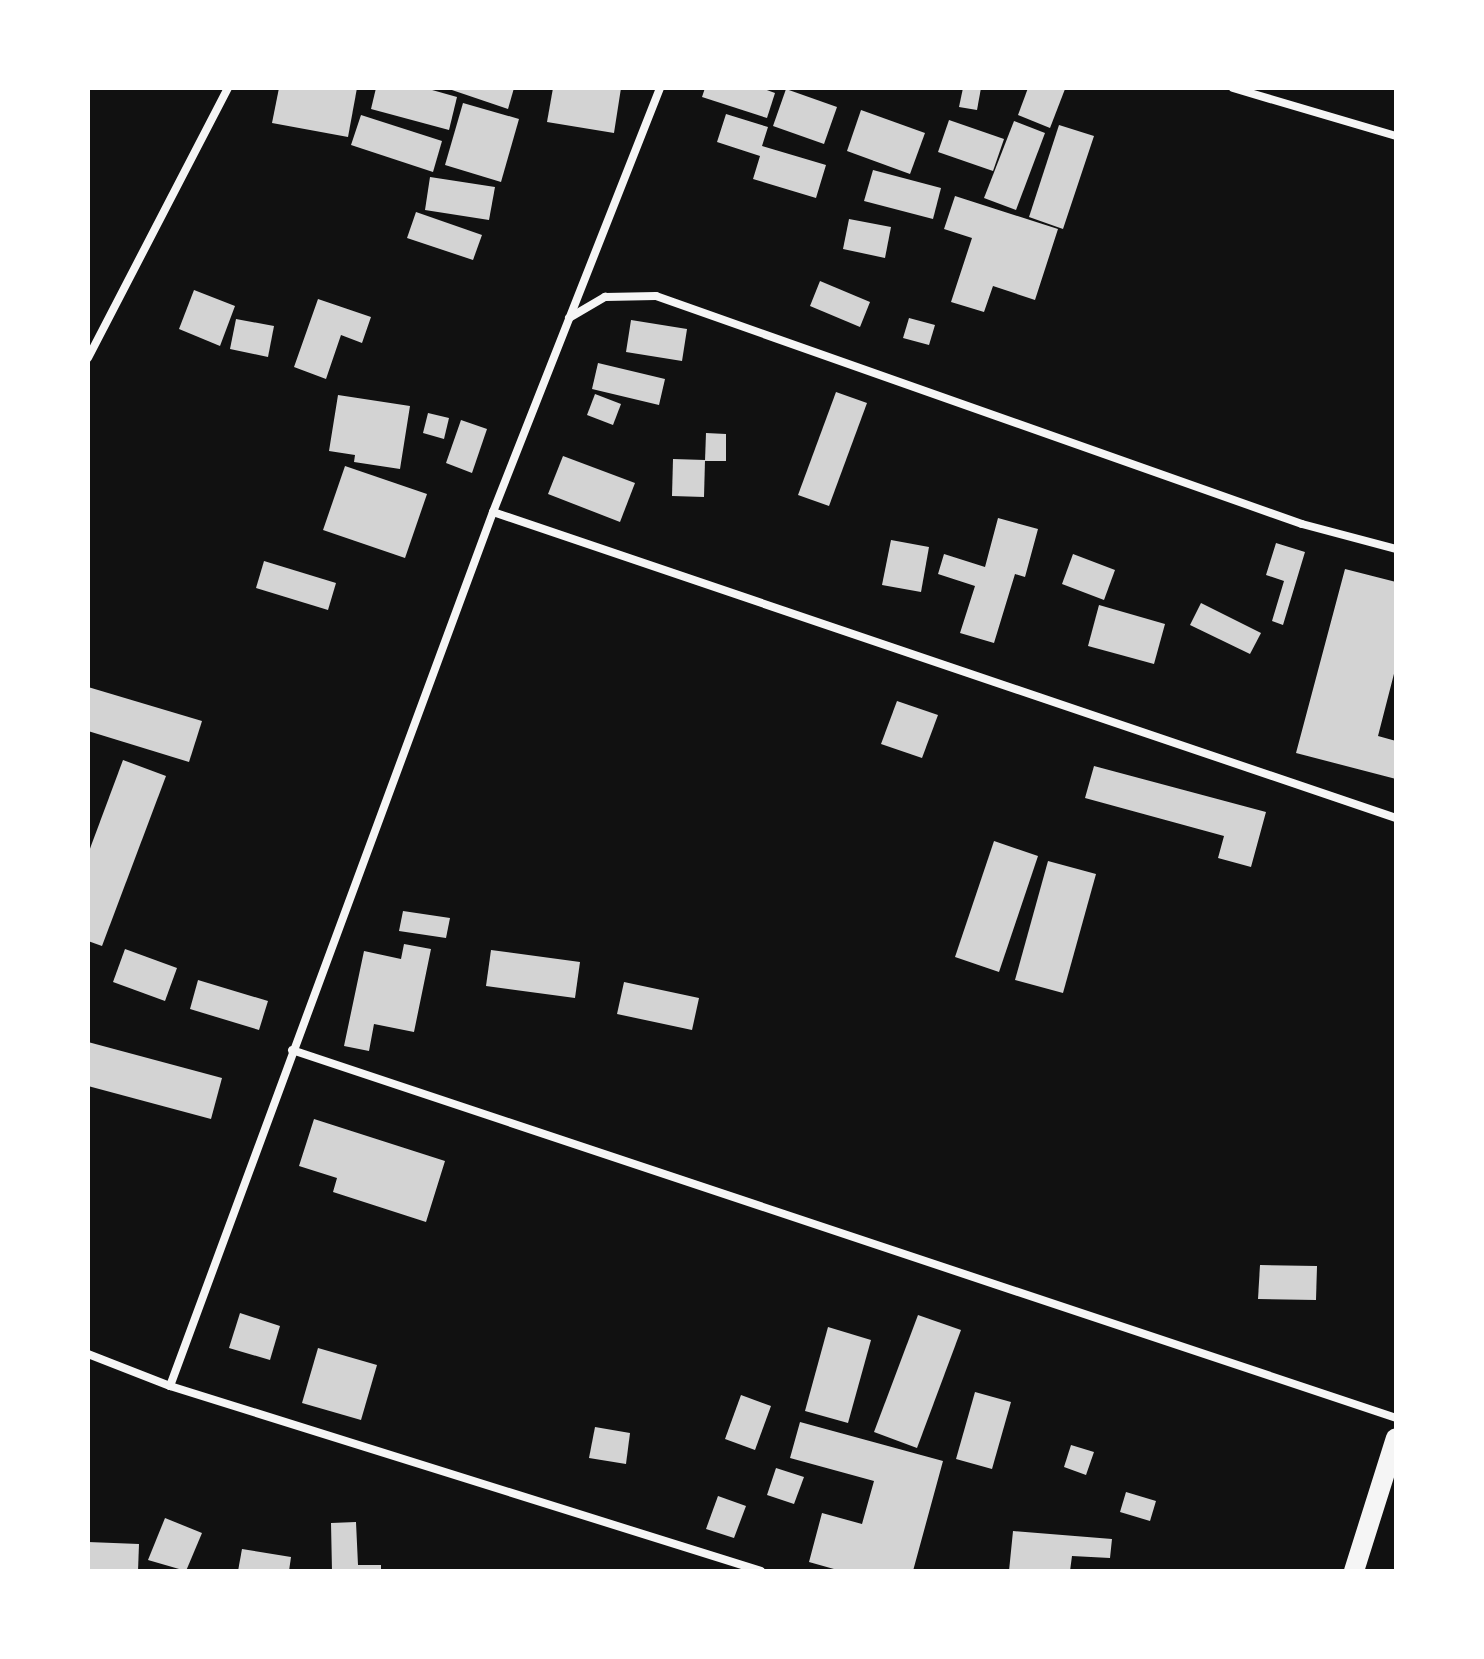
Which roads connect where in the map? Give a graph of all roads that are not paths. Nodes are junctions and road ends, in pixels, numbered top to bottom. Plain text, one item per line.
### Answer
1 (228, 88) edge
2 (660, 88) edge
3 (1233, 88) edge
4 (1396, 136) edge
5 (569, 319) junction
6 (88, 358) edge
7 (493, 512) junction
8 (1396, 549) edge
9 (1396, 818) edge
10 (292, 1050) junction
11 (88, 1354) edge
12 (170, 1386) junction
13 (1396, 1418) edge
14 (1396, 1438) edge
15 (761, 1571) edge
16 (1354, 1571) edge

1 - 6 street
2 - 5 street
3 - 4 street
5 - 7 street
5 - 8 street
7 - 9 street
7 - 10 street
10 - 12 street
10 - 13 street
11 - 12 street
12 - 15 street
14 - 16 main road

